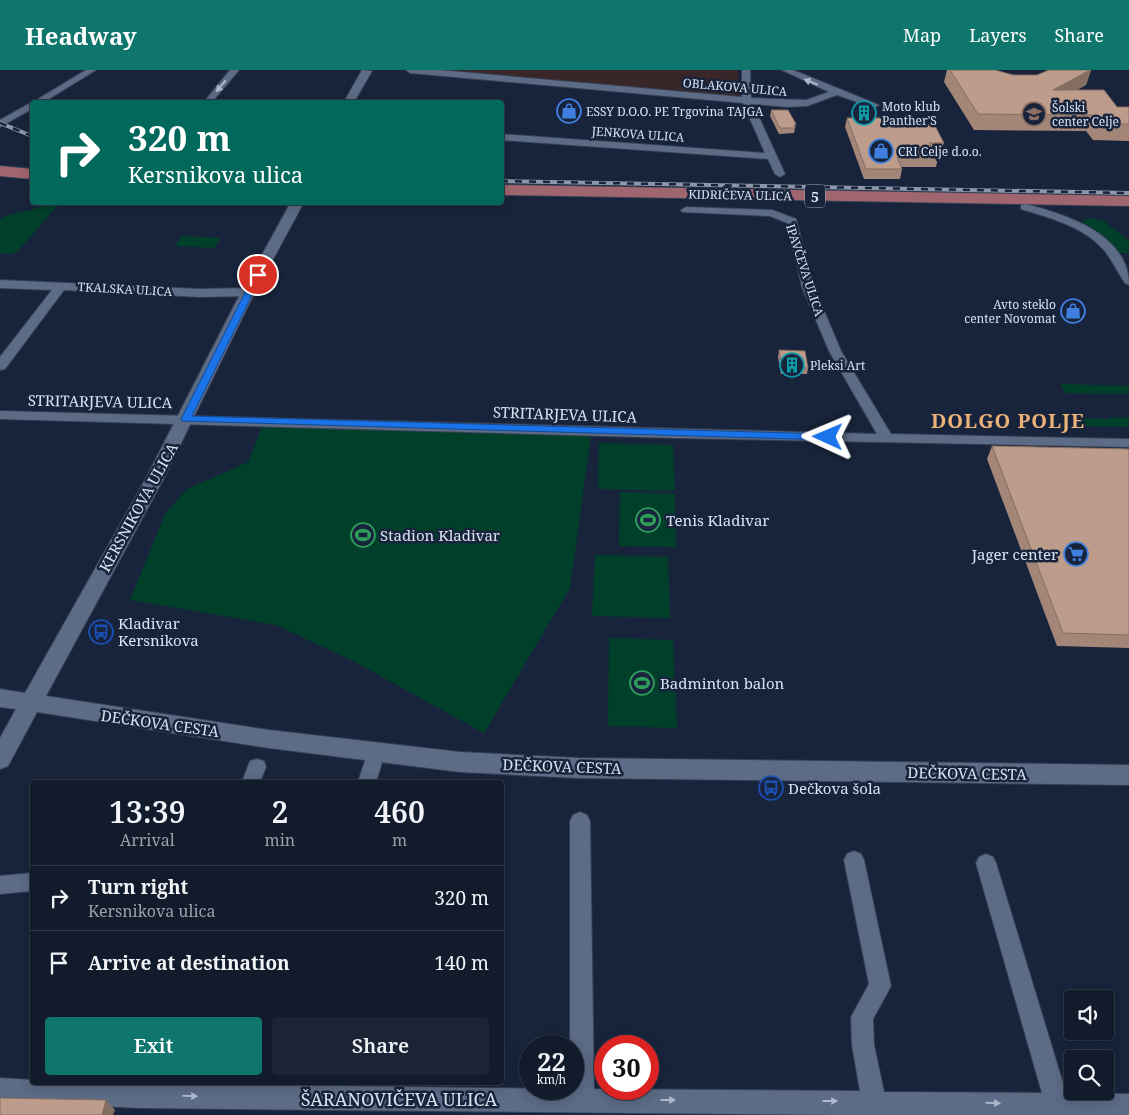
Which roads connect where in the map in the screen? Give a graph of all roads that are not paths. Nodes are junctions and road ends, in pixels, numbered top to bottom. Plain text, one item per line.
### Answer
1 (92, 70) edge
2 (234, 70) edge
3 (366, 70) edge
4 (375, 70) edge
5 (410, 70) edge
6 (746, 70) edge
7 (786, 70) edge
8 (837, 92) junction
9 (41, 100) edge
10 (210, 100) edge
11 (350, 100) edge
12 (747, 101) junction
13 (874, 105) dead end
14 (30, 107) edge
15 (0, 124) edge
16 (504, 137) edge
17 (773, 156) junction
18 (0, 170) edge
19 (780, 174) dead end
20 (30, 176) edge
21 (30, 176) edge
22 (0, 178) edge
23 (504, 190) edge
24 (504, 196) edge
25 (1129, 202) edge
26 (296, 205) edge
27 (1025, 207) junction
28 (1129, 208) edge
29 (686, 210) dead end
30 (1066, 221) joint
31 (1129, 281) edge
32 (0, 284) edge
33 (61, 286) junction
34 (249, 292) junction
35 (0, 366) edge
36 (0, 414) edge
37 (186, 419) junction
38 (886, 438) junction
39 (1129, 443) edge
40 (0, 698) edge
41 (29, 704) junction
42 (376, 753) junction
43 (0, 759) edge
44 (1129, 776) edge
45 (368, 780) edge
46 (580, 821) dead end
47 (854, 860) dead end
48 (986, 863) dead end
49 (30, 882) edge
50 (0, 885) edge
51 (582, 1035) edge
52 (143, 1089) edge
53 (0, 1090) edge
54 (519, 1098) edge
55 (582, 1100) edge
56 (874, 1102) junction
57 (1057, 1104) junction
58 (1129, 1106) edge

1 - 9 street
2 -> 10 street
3 - 4 street
3 - 11 street
5 - 12 street, OBLAKOVA ULICA
6 - 12 street
8 -> 7 street
8 - 12 street, OBLAKOVA ULICA
8 - 13 street
12 - 17 street
14 - 15 street
16 - 17 street, JENKOVA ULICA
17 - 19 street
18 - 20 main road
21 - 22 main road
23 - 25 main road, KIDRIČEVA ULICA / 5
24 - 27 main road, KIDRIČEVA ULICA / 5
26 - 34 street, KERSNIKOVA ULICA
27 - 28 main road, KIDRIČEVA ULICA / 5
27 - 30 street
29 - 38 street, IPAVČEVA ULICA
30 - 31 street
32 - 33 street, TKALSKA ULICA
33 - 34 street, TKALSKA ULICA
33 - 35 street
34 - 37 street, KERSNIKOVA ULICA
36 - 37 street, STRITARJEVA ULICA
37 - 38 street, STRITARJEVA ULICA
37 - 41 street, KERSNIKOVA ULICA
38 - 39 street, STRITARJEVA ULICA
40 - 41 street, DEČKOVA CESTA
41 - 42 street, DEČKOVA CESTA
41 - 43 street, KERSNIKOVA ULICA
42 - 44 street, DEČKOVA CESTA
42 - 45 street
46 - 51 street
47 - 56 street
48 - 57 street
49 - 50 street
52 - 53 street, ŠARANOVIČEVA ULICA
52 -> 54 street, ŠARANOVIČEVA ULICA
55 -> 56 street, ŠARANOVIČEVA ULICA
56 -> 57 street, ŠARANOVIČEVA ULICA
57 - 58 street, ŠARANOVIČEVA ULICA

